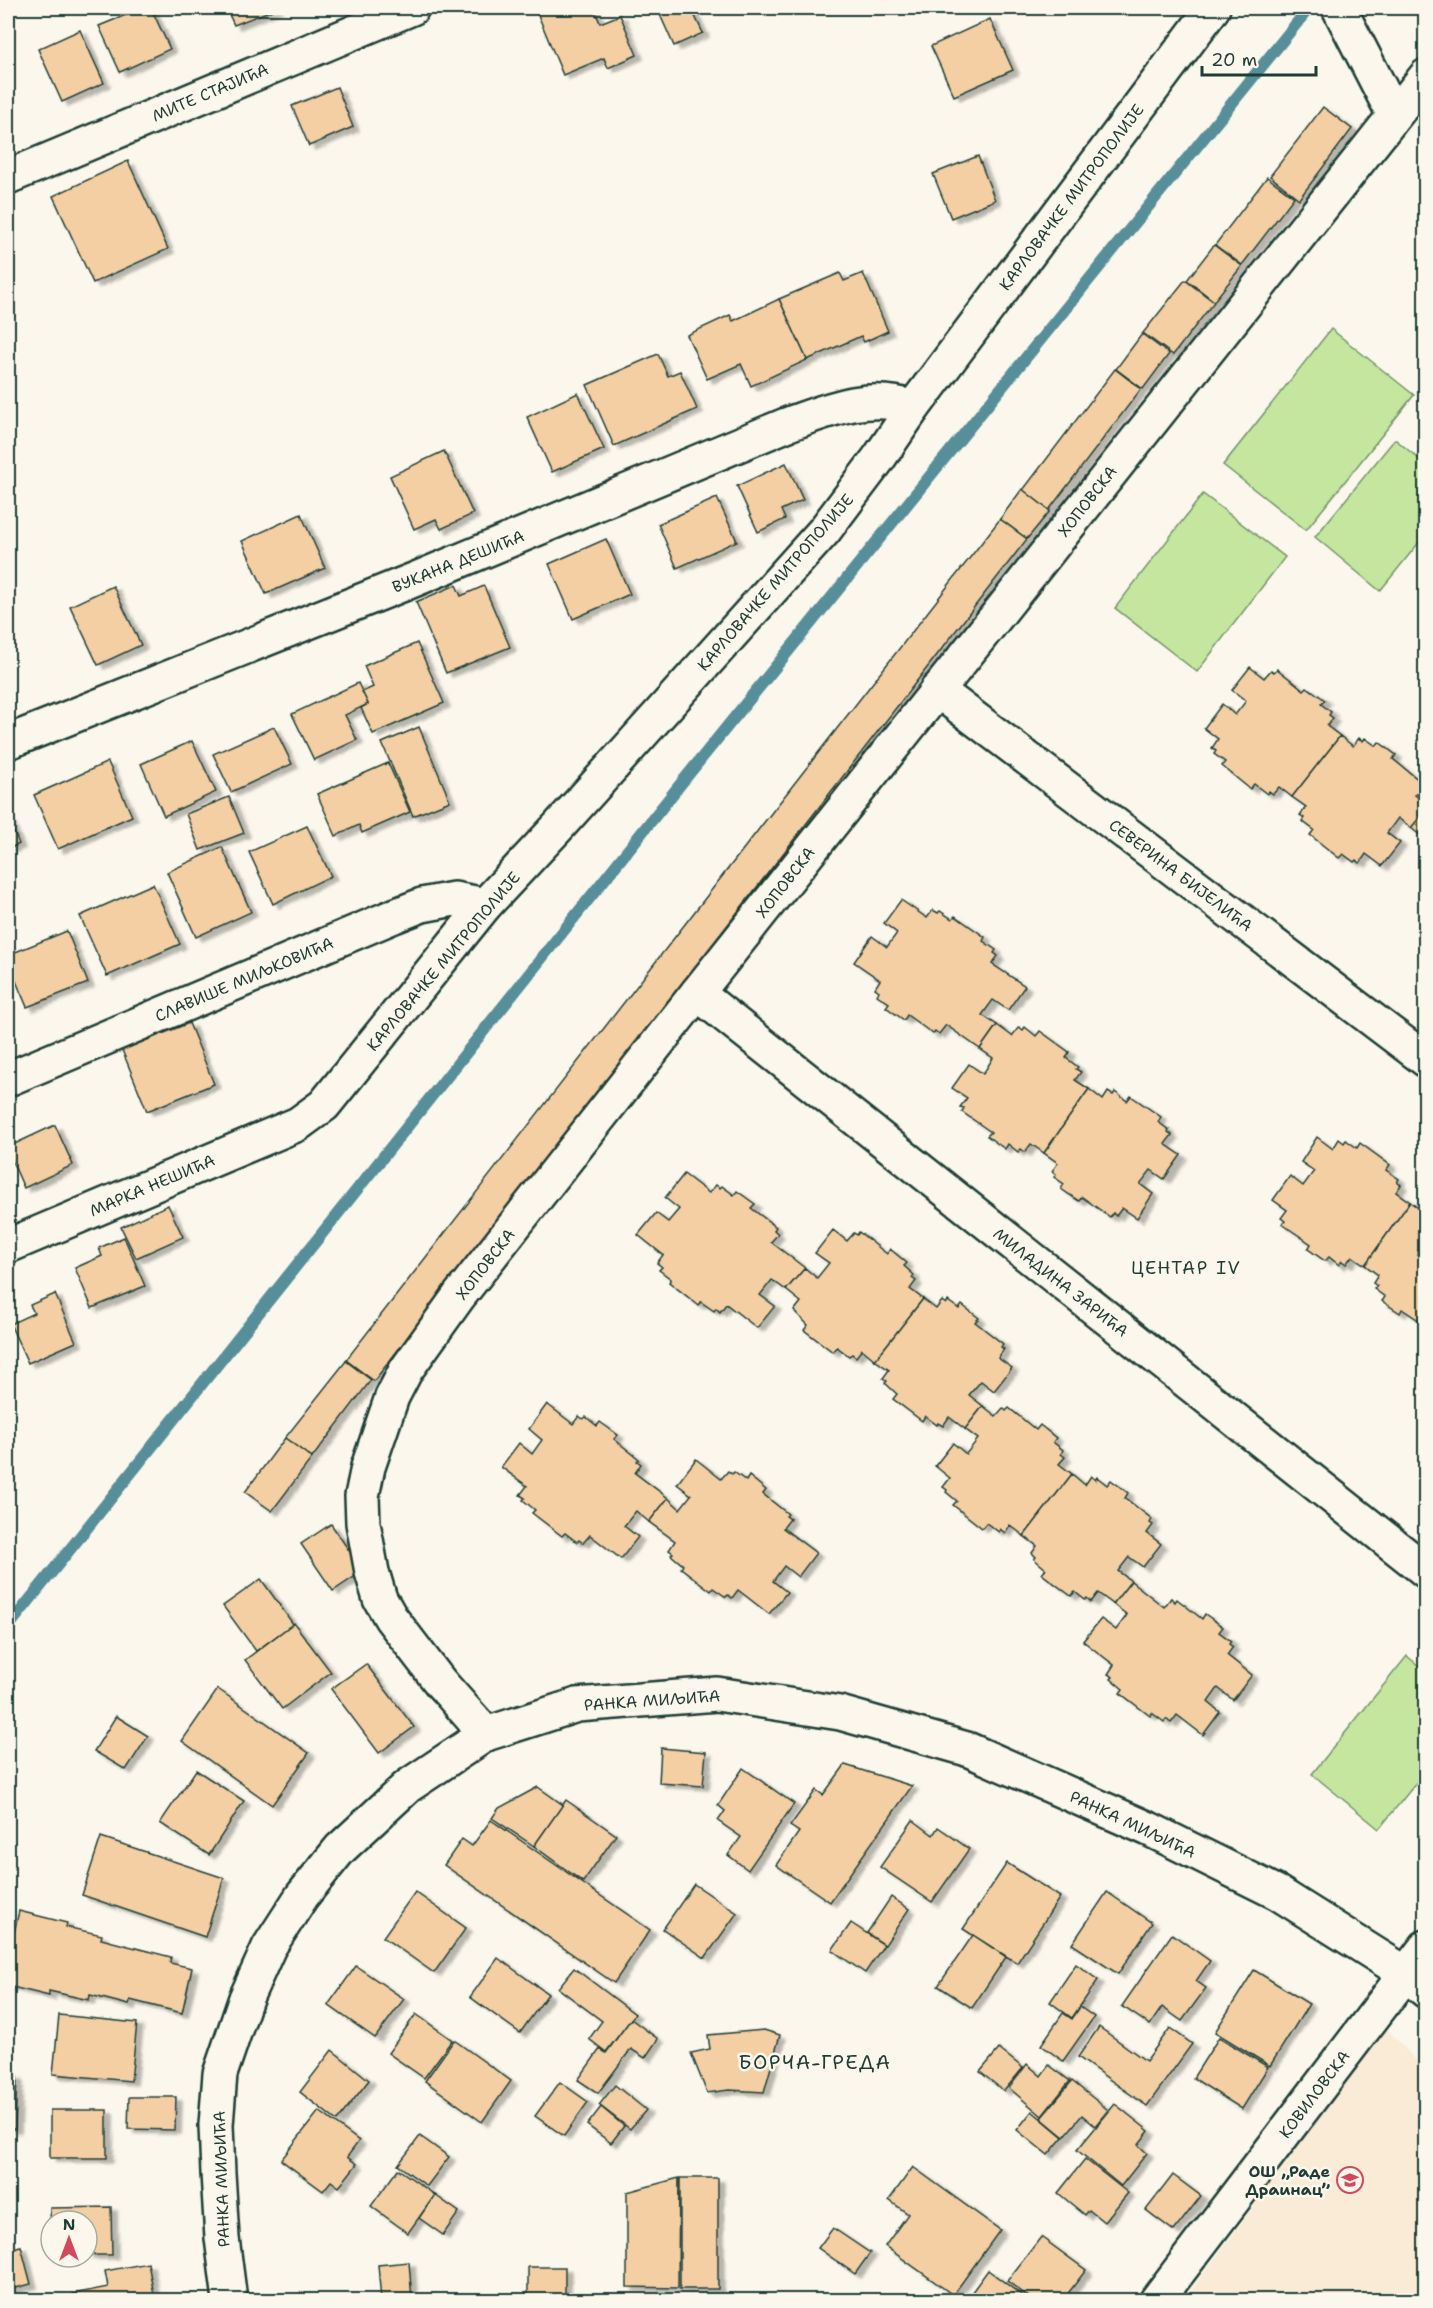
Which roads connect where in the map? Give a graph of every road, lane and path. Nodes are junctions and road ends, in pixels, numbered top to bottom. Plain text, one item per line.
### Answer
1 (412, 8) edge
2 (1213, 8) edge
3 (1340, 8) edge
4 (1425, 76) edge
5 (1394, 115) junction
6 (8, 177) edge
7 (913, 408) junction
8 (937, 690) junction
9 (8, 742) edge
10 (484, 905) junction
11 (697, 993) junction
12 (1425, 1060) edge
13 (8, 1079) edge
14 (298, 1124) joint
15 (8, 1246) edge
16 (1425, 1571) edge
17 (486, 1734) junction
18 (1425, 1947) edge
19 (1415, 1982) edge
20 (230, 2301) edge
21 (1157, 2301) edge

1 - 6 street, МИТЕ СТАЈИЋА
2 - 7 street, КАРЛОВАЧКЕ МИТРОПОЛИЈЕ
3 - 5 street
4 - 5 street, ХОПОВСКА
5 - 8 street, ХОПОВСКА
7 - 9 street, ВУКАНА ДЕШИЋА
7 - 10 street, КАРЛОВАЧКЕ МИТРОПОЛИЈЕ
8 - 11 street, ХОПОВСКА
8 - 12 street, СЕВЕРИНА БИЈЕЛИЋА
10 - 13 street, СЛАВИШЕ МИЉКОВИЋА
10 - 14 street, КАРЛОВАЧКЕ МИТРОПОЛИЈЕ
11 - 16 street, МИЛАДИНА ЗАРИЋА
11 - 17 street, ХОПОВСКА
14 - 15 street, МАРКА НЕШИЋА
17 - 19 street, РАНКА МИЉИЋА
17 - 20 street, РАНКА МИЉИЋА
18 - 19 street, КОВИЛОВСКА
19 - 21 street, КОВИЛОВСКА

